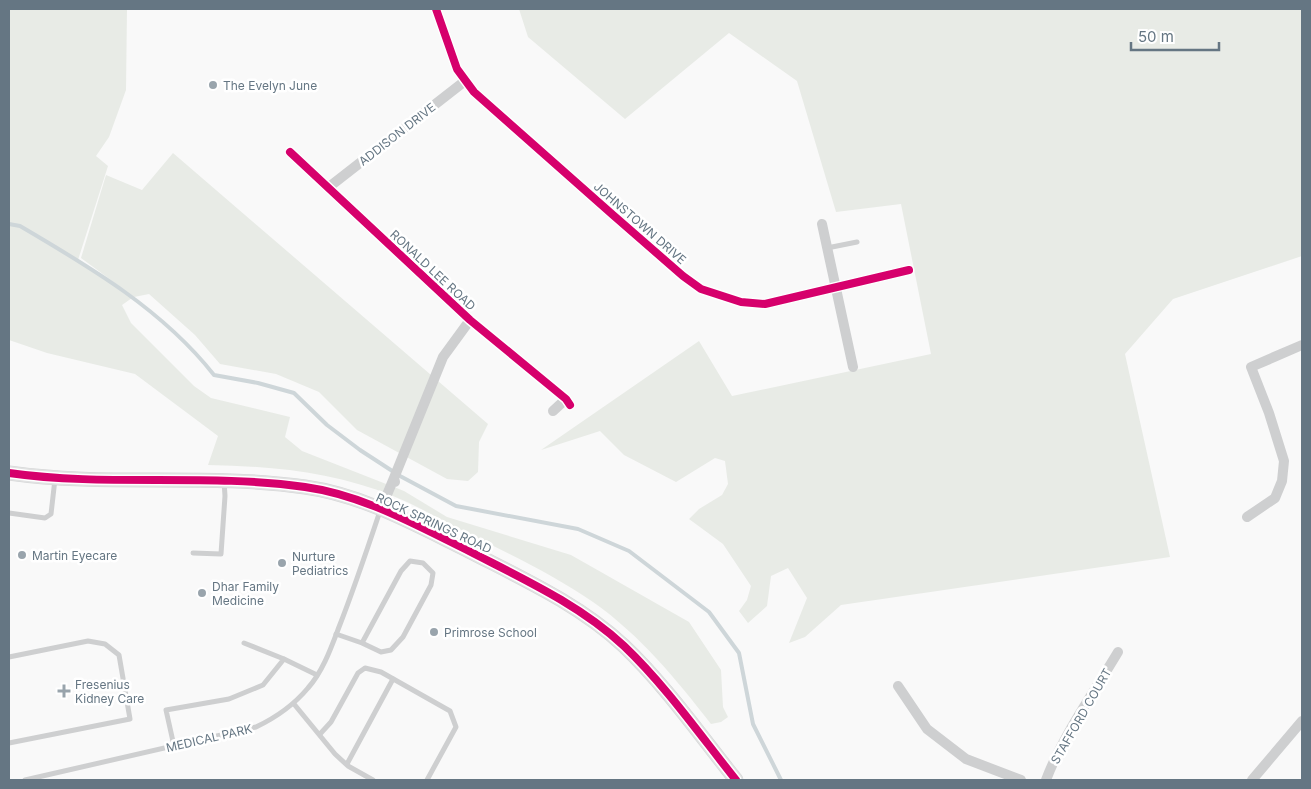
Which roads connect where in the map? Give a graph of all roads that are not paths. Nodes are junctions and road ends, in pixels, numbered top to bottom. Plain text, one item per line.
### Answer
1 (436, 9) edge
2 (465, 81) junction
3 (290, 152) dead end
4 (329, 188) junction
5 (822, 224) dead end
6 (857, 242) dead end
7 (827, 248) junction
8 (909, 270) dead end
9 (834, 287) junction
10 (470, 320) junction
11 (1302, 345) edge
12 (853, 367) dead end
13 (553, 411) dead end
14 (9, 473) edge
15 (56, 478) junction
16 (224, 480) junction
17 (381, 509) junction
18 (9, 514) edge
19 (1247, 517) dead end
20 (193, 553) dead end
21 (336, 634) junction
22 (244, 642) dead end
23 (362, 643) junction
24 (1118, 652) dead end
25 (9, 657) edge
26 (284, 659) junction
27 (317, 675) junction
28 (393, 679) junction
29 (898, 686) dead end
30 (294, 704) junction
31 (1302, 721) edge
32 (320, 734) junction
33 (9, 743) edge
34 (174, 746) junction
35 (347, 764) junction
36 (25, 780) edge
37 (373, 780) edge
38 (427, 780) edge
39 (736, 780) edge
40 (1021, 780) edge
41 (1046, 780) edge
42 (1252, 780) edge

1 - 2 street, JOHNSTOWN DRIVE
2 - 4 street, ADDISON DRIVE
2 - 9 street, JOHNSTOWN DRIVE
3 - 4 street, RONALD LEE ROAD
4 - 10 street, RONALD LEE ROAD
5 - 7 street
6 - 7 lane
7 - 9 street
8 - 9 street, JOHNSTOWN DRIVE
9 - 12 street
10 - 13 street, RONALD LEE ROAD
10 - 17 street
11 - 19 street
14 - 15 street, ROCK SPRINGS ROAD
15 - 16 street, ROCK SPRINGS ROAD
15 - 18 lane
16 - 17 street, ROCK SPRINGS ROAD
16 - 20 lane
17 - 21 lane, MEDICAL PARK
17 - 39 street, ROCK SPRINGS ROAD
21 - 23 lane
21 - 27 lane, MEDICAL PARK
22 - 26 lane
23 - 23 lane
24 - 41 street, STAFFORD COURT
25 - 33 lane
26 - 27 lane
26 - 34 lane
27 - 30 lane, MEDICAL PARK
28 - 32 lane
28 - 35 lane
28 - 38 lane
29 - 40 street
30 - 32 lane
30 - 34 lane, MEDICAL PARK
31 - 42 street
32 - 35 lane
34 - 36 lane, MEDICAL PARK
35 - 37 lane

